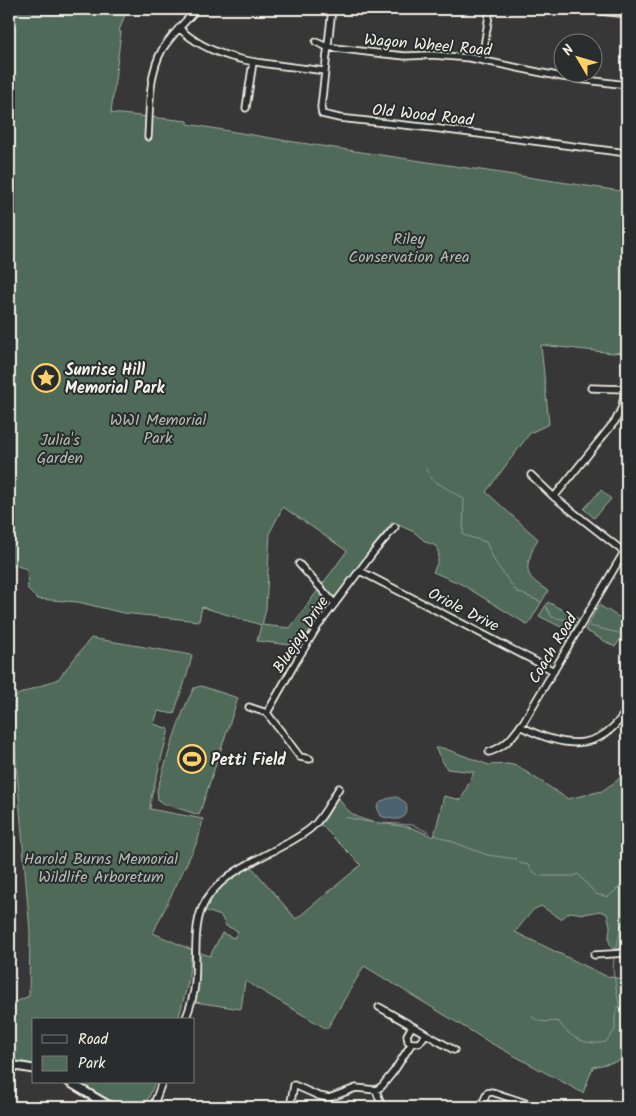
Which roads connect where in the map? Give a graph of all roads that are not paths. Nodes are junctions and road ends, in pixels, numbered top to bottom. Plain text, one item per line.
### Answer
1 (197, 9) edge
2 (332, 9) edge
3 (490, 9) edge
4 (582, 9) edge
5 (627, 14) edge
6 (179, 28) junction
7 (316, 42) dead end
8 (327, 47) junction
9 (482, 60) junction
10 (253, 62) junction
11 (324, 71) junction
12 (627, 86) edge
13 (246, 108) dead end
14 (148, 137) dead end
15 (627, 154) edge
16 (591, 388) dead end
17 (626, 389) edge
18 (531, 475) dead end
19 (554, 497) junction
20 (395, 527) dead end
21 (626, 549) edge
22 (299, 564) dead end
23 (360, 571) junction
24 (335, 604) junction
25 (554, 671) junction
26 (249, 707) dead end
27 (627, 709) edge
28 (267, 714) junction
29 (520, 726) junction
30 (489, 752) dead end
31 (310, 759) dead end
32 (339, 788) dead end
33 (627, 953) edge
34 (594, 955) dead end
35 (380, 1007) dead end
36 (186, 1018) edge
37 (412, 1026) junction
38 (426, 1034) junction
39 (412, 1043) junction
40 (454, 1050) dead end
41 (9, 1065) edge
42 (32, 1069) edge
43 (72, 1084) edge
44 (161, 1084) edge
45 (376, 1090) junction
46 (111, 1107) edge
47 (153, 1107) edge
48 (290, 1107) edge
49 (382, 1107) edge
50 (481, 1107) edge
51 (538, 1107) edge

1 - 6 street
2 - 8 street, Old Wood Road
3 - 9 street
4 - 5 street
6 - 10 street
6 - 14 street
7 - 8 street, Wagon Wheel Road
8 - 9 street, Wagon Wheel Road
8 - 11 street, Old Wood Road
9 - 12 street, Wagon Wheel Road
10 - 11 street
10 - 13 street
11 - 15 street, Old Wood Road
16 - 17 street
17 - 19 street
18 - 19 street
19 - 21 street
20 - 23 street, Bluejay Drive
21 - 25 street, Coach Road
22 - 24 street
23 - 24 street, Bluejay Drive
23 - 25 street, Oriole Drive
24 - 28 street, Bluejay Drive
25 - 29 street, Coach Road
26 - 28 street
27 - 29 street
28 - 31 street
29 - 30 street, Coach Road
32 - 36 street
33 - 34 street
35 - 37 street
37 - 38 street
37 - 39 street
38 - 39 street
38 - 40 street
39 - 45 street
41 - 42 street
43 - 46 street
44 - 47 street
45 - 48 street
45 - 49 street
50 - 51 street

